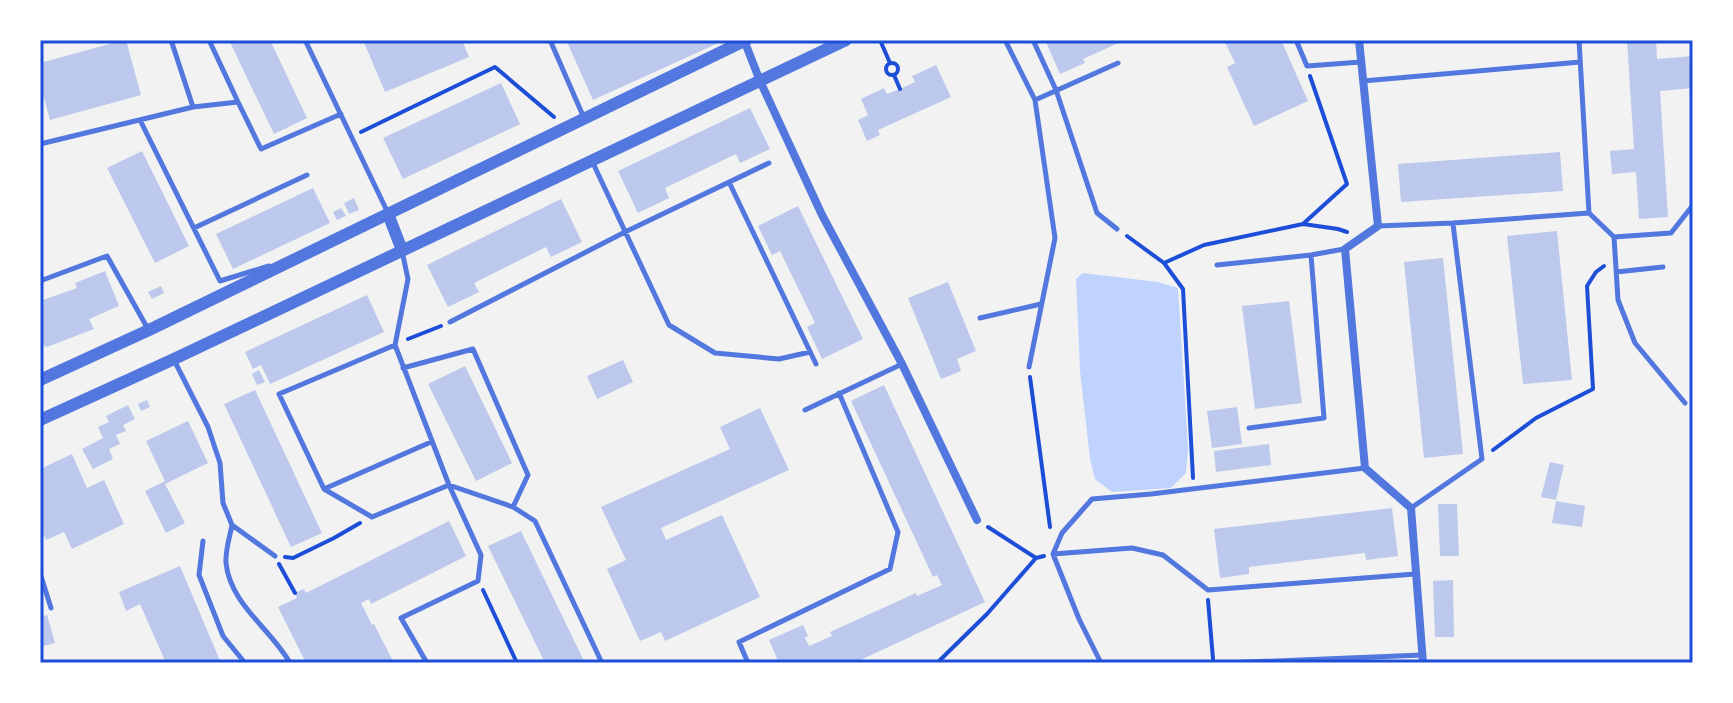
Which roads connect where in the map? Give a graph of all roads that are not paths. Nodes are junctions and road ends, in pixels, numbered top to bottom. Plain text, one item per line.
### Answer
1 (171, 40) edge
2 (209, 40) edge
3 (305, 40) edge
4 (550, 40) edge
5 (745, 40) edge
6 (846, 40) edge
7 (1005, 40) edge
8 (1033, 40) edge
9 (1296, 40) edge
10 (1359, 40) edge
11 (1579, 40) edge
12 (1361, 62) junction
13 (1580, 62) junction
14 (1118, 63) dead end
15 (760, 81) junction
16 (1363, 81) junction
17 (1056, 90) junction
18 (1035, 100) junction
19 (238, 102) junction
20 (193, 107) junction
21 (341, 114) junction
22 (584, 119) junction
23 (140, 120) junction
24 (40, 144) edge
25 (592, 160) junction
26 (769, 163) dead end
27 (307, 175) dead end
28 (729, 182) junction
29 (1693, 205) edge
30 (1589, 213) junction
31 (388, 214) junction
32 (1453, 223) junction
33 (1378, 226) junction
34 (194, 228) junction
35 (1117, 229) road end
36 (625, 232) junction
37 (1614, 237) junction
38 (1345, 249) junction
39 (402, 250) junction
40 (1311, 255) junction
41 (297, 257) junction
42 (1217, 265) dead end
43 (1663, 267) dead end
44 (1616, 272) junction
45 (40, 281) edge
46 (1041, 304) junction
47 (980, 318) dead end
48 (450, 322) road end
49 (149, 330) junction
50 (395, 345) junction
51 (810, 352) junction
52 (174, 359) junction
53 (816, 364) dead end
54 (902, 364) junction
55 (1029, 367) road end
56 (403, 368) junction
57 (40, 380) edge
58 (839, 393) junction
59 (1685, 403) dead end
60 (805, 410) dead end
61 (40, 420) edge
62 (1249, 428) dead end
63 (431, 442) junction
64 (1365, 468) junction
65 (449, 485) junction
66 (324, 489) junction
67 (513, 507) junction
68 (1411, 508) junction
69 (977, 520) road end
70 (232, 525) junction
71 (203, 541) dead end
72 (1053, 554) junction
73 (275, 556) road end
74 (40, 573) edge
75 (1416, 574) junction
76 (51, 608) dead end
77 (1423, 659) edge
78 (1271, 662) edge
79 (245, 663) edge
80 (290, 663) edge
81 (427, 663) edge
82 (602, 663) edge
83 (748, 663) edge
84 (1101, 663) edge
85 (1224, 663) edge

1 - 20 lane
2 - 19 lane
3 - 21 lane
4 - 22 lane
5 - 15 street
5 - 22 street
6 - 15 street
7 - 18 lane
8 - 17 lane
9 - 12 lane
10 - 12 street
11 - 13 lane
12 - 16 street
13 - 16 lane
13 - 30 lane
14 - 17 lane
15 - 25 street
15 - 54 street
16 - 33 street
17 - 18 lane
17 - 35 lane
18 - 46 lane
19 - 20 lane
19 - 21 lane
20 - 23 lane
21 - 31 lane
22 - 31 street
23 - 24 lane
23 - 34 lane
25 - 36 lane
25 - 39 street
26 - 28 lane
27 - 34 lane
28 - 36 lane
28 - 51 lane
29 - 37 lane
30 - 32 lane
30 - 37 lane
31 - 39 street
31 - 41 street
32 - 33 lane
32 - 68 lane
33 - 38 street
34 - 41 lane
36 - 48 lane
36 - 51 lane
37 - 44 lane
38 - 40 lane
38 - 64 street
39 - 50 lane
39 - 52 street
40 - 42 lane
40 - 62 lane
41 - 49 street
43 - 44 lane
44 - 59 lane
45 - 49 lane
46 - 47 lane
46 - 55 lane
49 - 57 street
50 - 56 lane
50 - 66 lane
51 - 53 lane
52 - 61 street
52 - 70 lane
54 - 58 lane
54 - 69 street
56 - 63 lane
56 - 67 lane
58 - 60 lane
58 - 83 lane
63 - 65 lane
63 - 66 lane
64 - 68 street
64 - 72 lane
65 - 66 lane
65 - 67 lane
65 - 81 lane
67 - 82 lane
68 - 75 street
70 - 73 lane
70 - 80 lane
71 - 79 lane
72 - 75 lane
72 - 84 lane
74 - 76 lane
75 - 77 street
77 - 78 lane
78 - 85 lane

